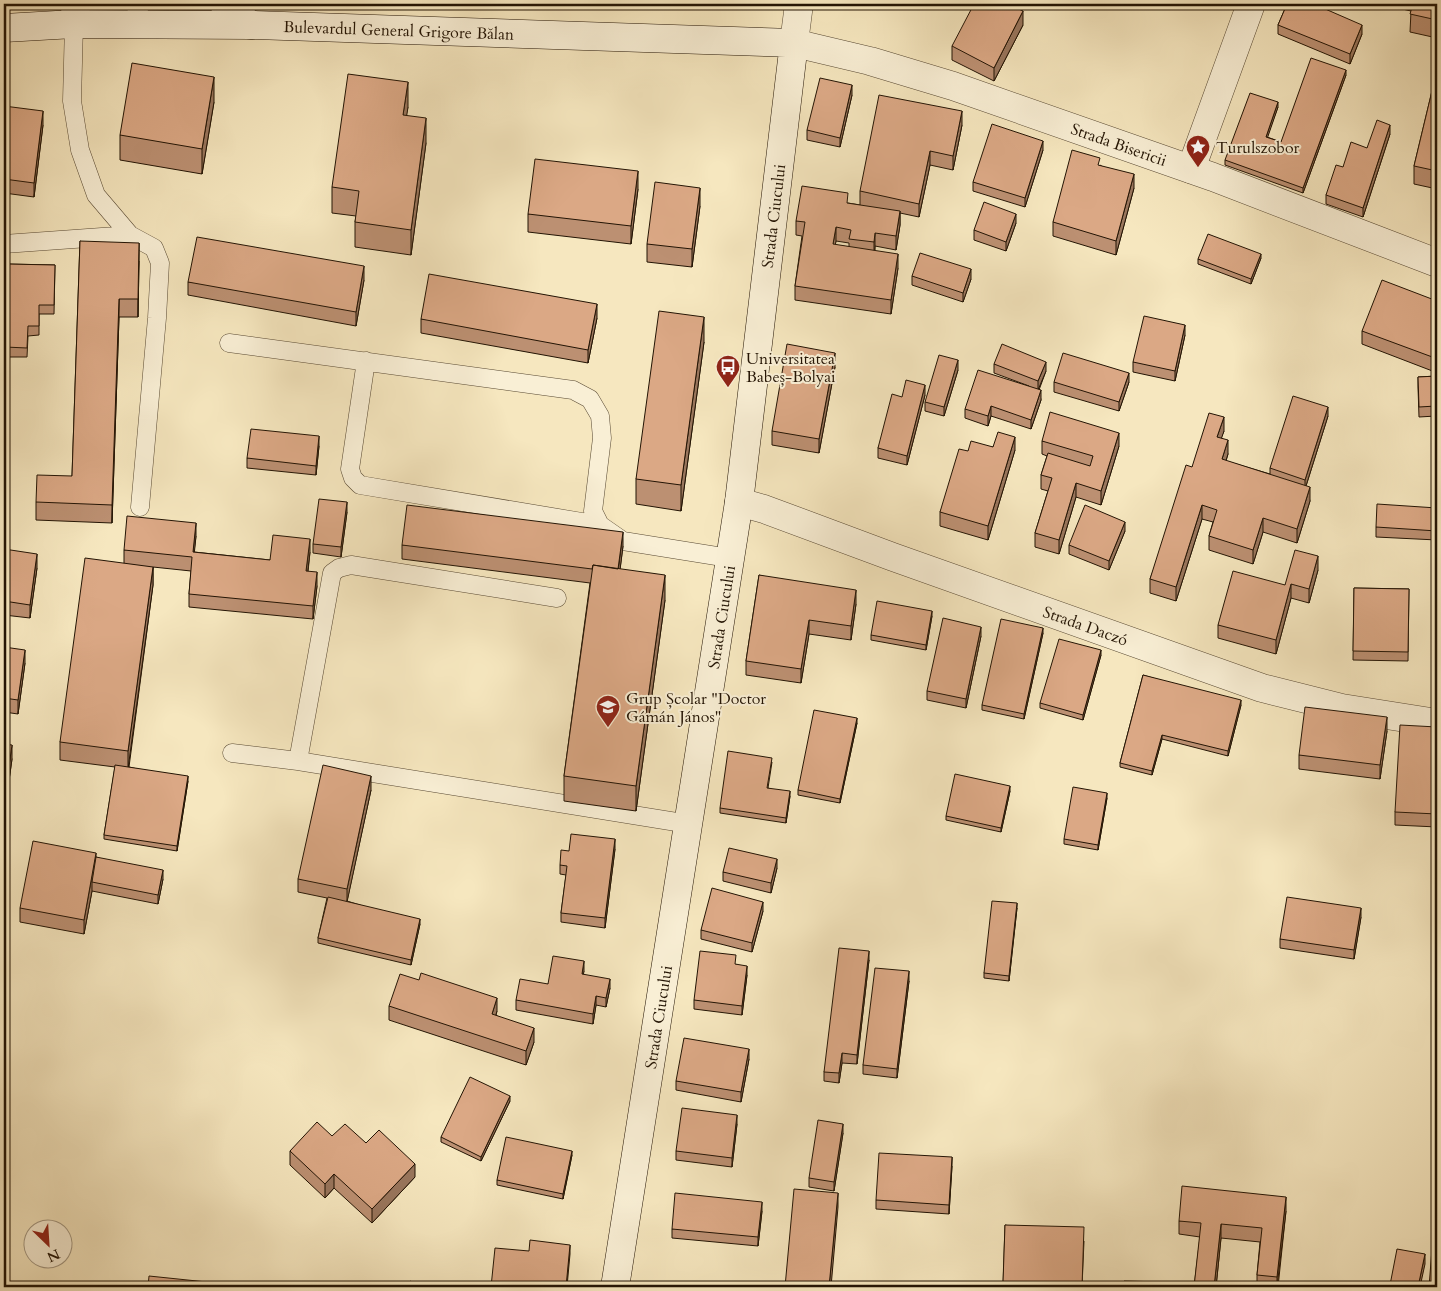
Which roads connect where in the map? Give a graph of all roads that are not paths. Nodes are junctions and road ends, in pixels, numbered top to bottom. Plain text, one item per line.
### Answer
1 (224, 4) edge
2 (799, 4) edge
3 (1251, 4) edge
4 (75, 14) edge
5 (136, 14) edge
6 (251, 25) junction
7 (4, 28) edge
8 (794, 43) junction
9 (1191, 168) junction
10 (130, 235) junction
11 (4, 244) edge
12 (1437, 263) edge
13 (229, 343) dead end
14 (366, 361) junction
15 (739, 502) junction
16 (140, 507) dead end
17 (600, 525) junction
18 (730, 558) junction
19 (557, 598) dead end
20 (1437, 722) edge
21 (232, 753) dead end
22 (298, 761) junction
23 (689, 824) junction
24 (615, 1287) edge

1 - 6 main road
2 - 8 main road, Strada Ciucului
3 - 9 main road
4 - 5 main road, Bulevardul General Grigore Bălan
4 - 7 main road, Bulevardul General Grigore Bălan
4 - 10 lane
5 - 6 main road, Bulevardul General Grigore Bălan
6 - 8 main road, Bulevardul General Grigore Bălan
8 - 9 main road, Strada Bisericii
8 - 15 main road, Strada Ciucului
9 - 12 main road, Strada Bisericii
10 - 11 lane
10 - 16 lane
13 - 14 lane
14 - 17 lane
14 - 17 lane
15 - 18 main road, Strada Ciucului
15 - 20 main road, Strada Daczó
17 - 18 lane
18 - 23 main road, Strada Ciucului
19 - 22 lane
21 - 22 lane
22 - 23 lane
23 - 24 main road, Strada Ciucului

